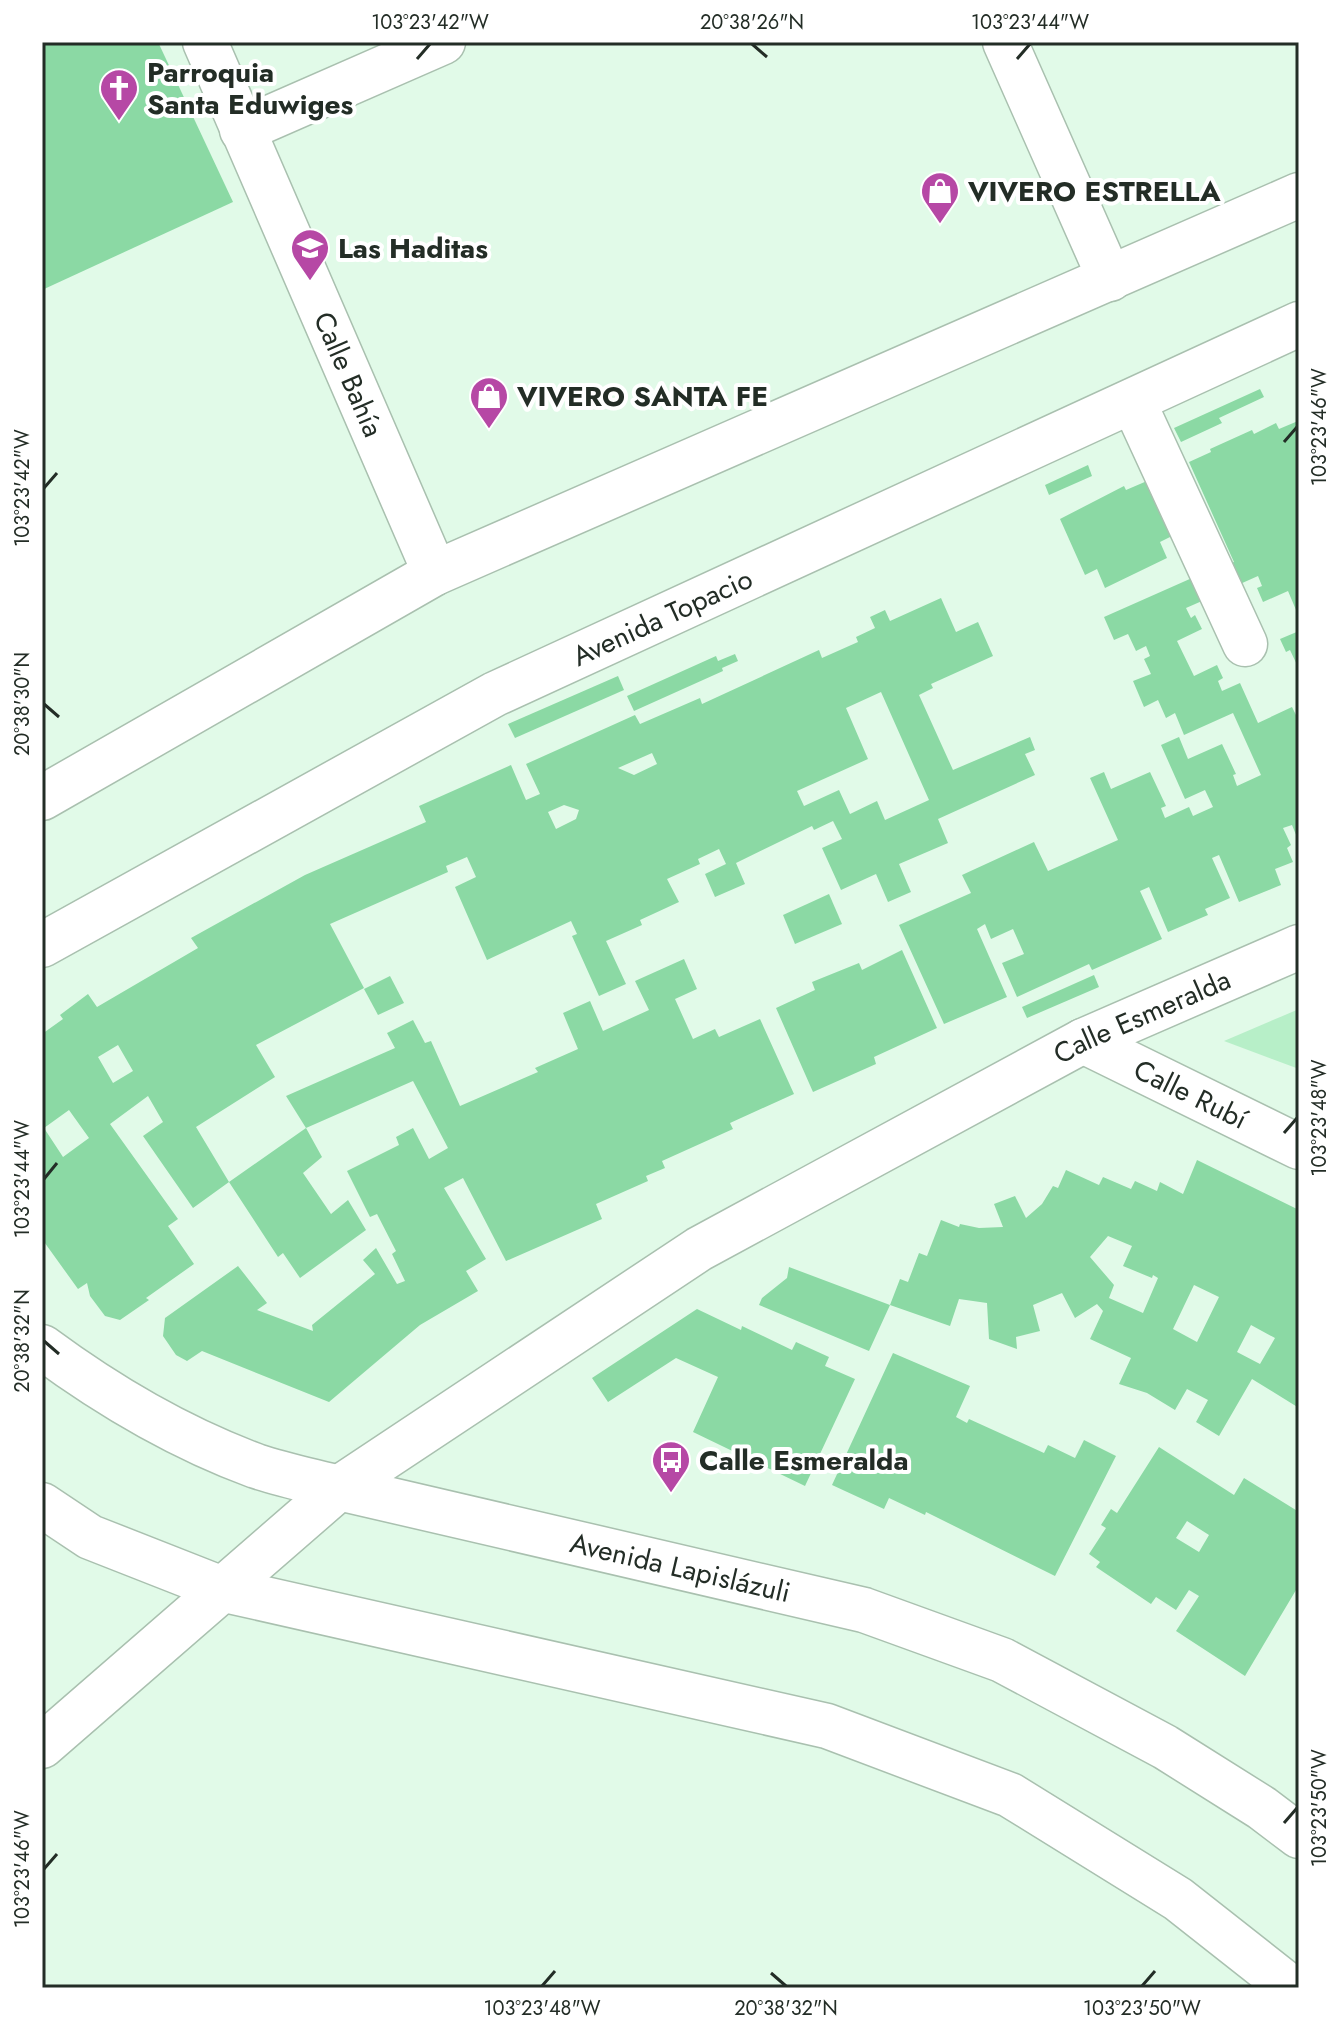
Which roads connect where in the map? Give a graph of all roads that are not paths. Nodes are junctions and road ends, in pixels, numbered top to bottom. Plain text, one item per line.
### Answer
1 (205, 42) edge
2 (443, 42) edge
3 (1005, 42) edge
4 (242, 130) junction
5 (1299, 195) edge
6 (1110, 279) junction
7 (1299, 324) edge
8 (1133, 401) junction
9 (435, 573) junction
10 (1245, 644) dead end
11 (42, 798) edge
12 (42, 945) edge
13 (1299, 947) edge
14 (1083, 1041) junction
15 (1299, 1147) edge
16 (42, 1347) edge
17 (339, 1488) junction
18 (42, 1505) edge
19 (225, 1590) junction
20 (42, 1746) edge
21 (1299, 1836) edge
22 (1291, 1988) edge

1 - 4 street, Calle Bahía
2 - 4 street
3 - 6 street
4 - 9 street, Calle Bahía
5 - 6 street
6 - 9 street
7 - 8 street, Avenida Topacio
8 - 10 street
8 - 12 street, Avenida Topacio
9 - 11 street
13 - 14 street, Calle Esmeralda
14 - 15 street, Calle Rubí
14 - 17 street, Calle Esmeralda
16 - 17 street, Avenida Lapislázuli
17 - 19 street, Calle Esmeralda
17 - 21 street, Avenida Lapislázuli
18 - 19 street
19 - 20 street, Calle Esmeralda
19 - 22 street

